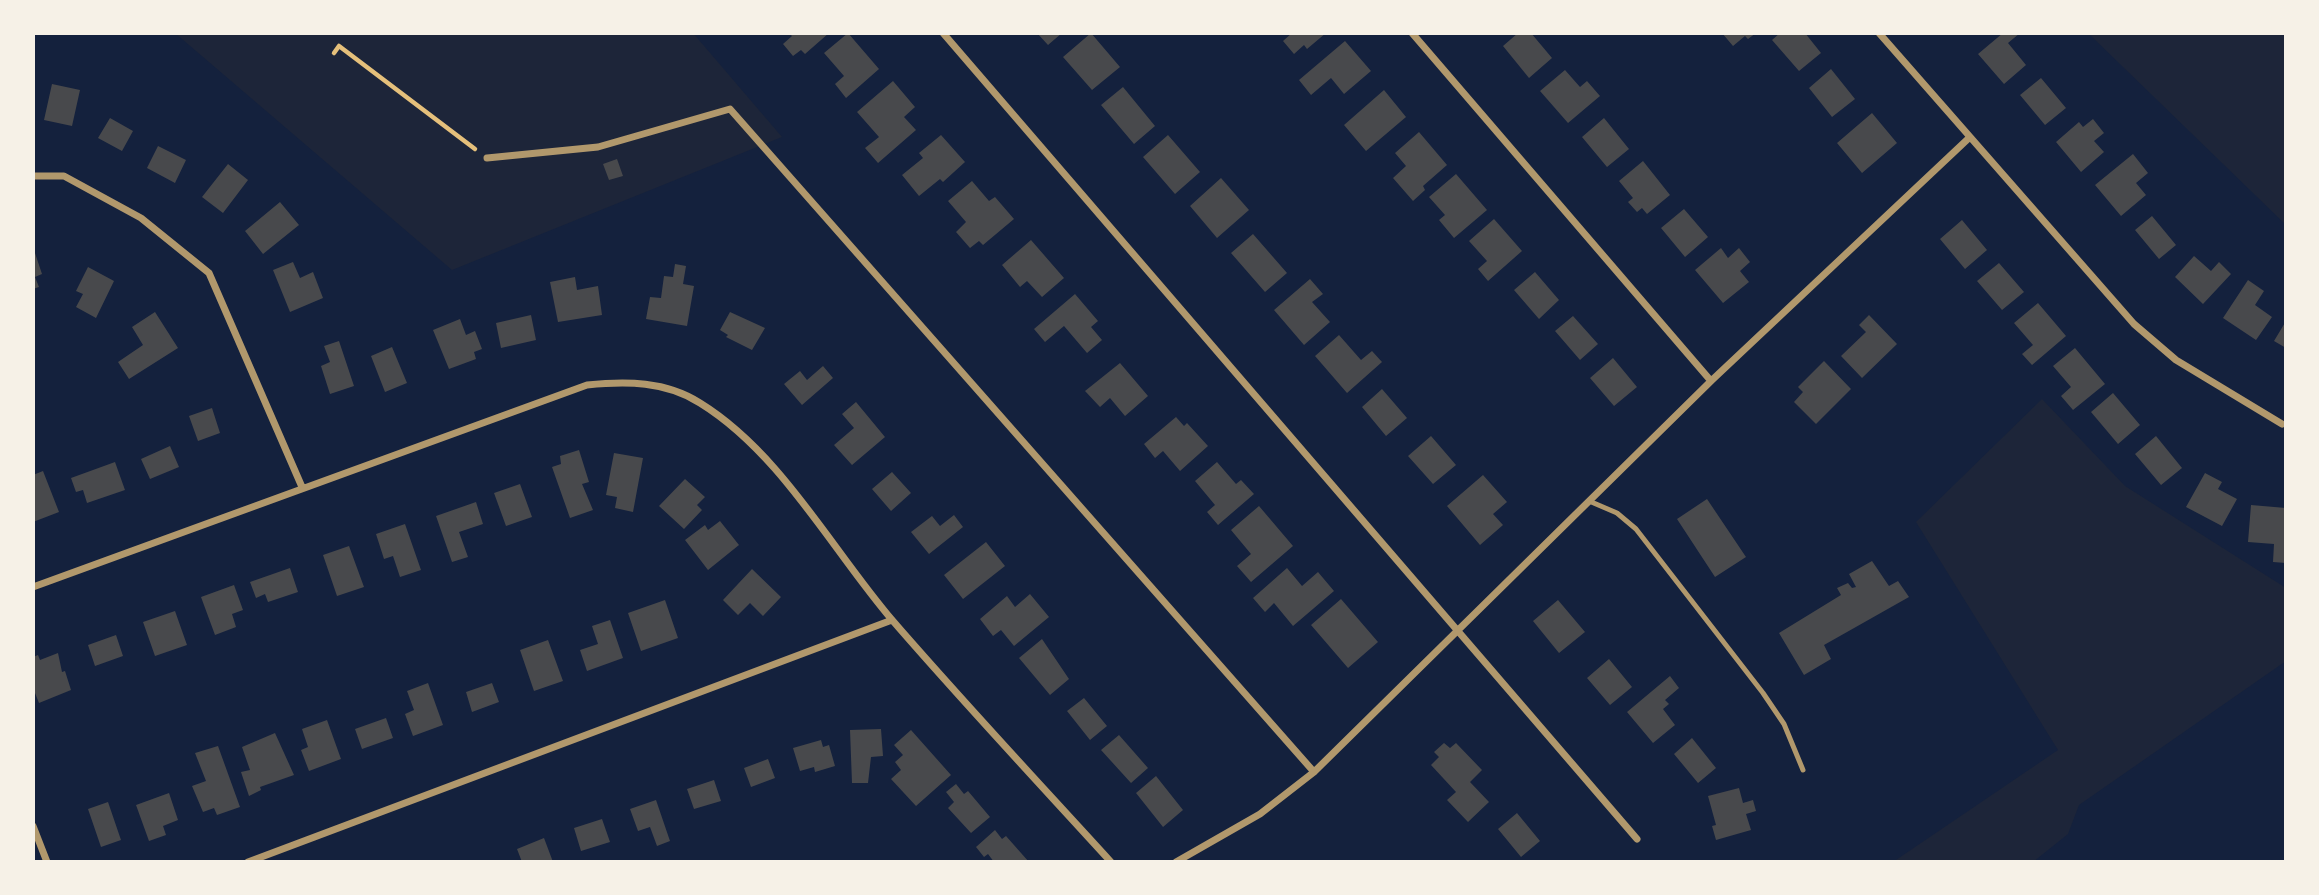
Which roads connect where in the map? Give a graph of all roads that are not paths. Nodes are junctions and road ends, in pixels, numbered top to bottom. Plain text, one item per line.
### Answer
1 (943, 33) edge
2 (1412, 33) edge
3 (1879, 33) edge
4 (1970, 137) junction
5 (487, 158) road end
6 (33, 176) edge
7 (1711, 381) junction
8 (2282, 424) dead end
9 (302, 487) junction
10 (1589, 501) junction
11 (33, 587) edge
12 (892, 620) junction
13 (1458, 630) junction
14 (1803, 770) dead end
15 (1314, 772) junction
16 (33, 826) edge
17 (1637, 839) dead end
18 (47, 862) edge
19 (248, 862) edge
20 (1111, 862) edge
21 (1176, 862) edge

1 - 13 street
2 - 7 street
3 - 4 street
4 - 7 street
4 - 8 street
5 - 15 street
6 - 9 street
7 - 10 street
9 - 11 street
9 - 12 street
10 - 13 street
10 - 14 lane
12 - 19 street
12 - 20 street
13 - 15 street
13 - 17 street
15 - 21 street
16 - 18 street

